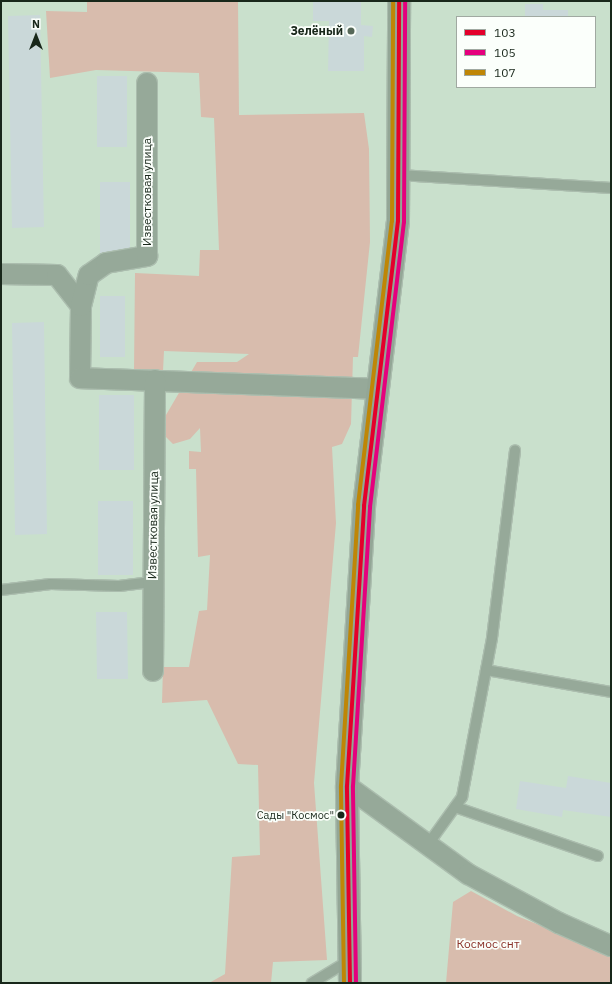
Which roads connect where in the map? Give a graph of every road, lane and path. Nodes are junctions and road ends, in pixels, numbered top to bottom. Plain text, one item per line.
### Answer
1 (399, 1) edge
2 (148, 83) dead end
3 (400, 175) junction
4 (611, 188) edge
5 (1, 274) edge
6 (81, 306) junction
7 (155, 380) junction
8 (379, 389) junction
9 (515, 450) dead end
10 (152, 582) junction
11 (1, 590) edge
12 (486, 670) junction
13 (153, 671) dead end
14 (611, 692) edge
15 (347, 786) junction
16 (455, 807) junction
17 (429, 843) junction
18 (598, 856) dead end
19 (611, 946) edge
20 (350, 960) junction
21 (312, 983) edge
22 (350, 983) edge

1 - 3 main road
2 - 6 street, Известковая улица
3 - 4 lane
3 - 8 main road
5 - 6 street
6 - 7 street
7 - 8 street
7 - 10 street, Известковая улица
8 - 15 main road
9 - 12 lane
10 - 11 lane
10 - 13 street, Известковая улица
12 - 14 lane
12 - 16 lane
15 - 17 street
15 - 20 main road
16 - 17 lane
16 - 18 lane
17 - 19 street
20 - 21 lane
20 - 22 main road

